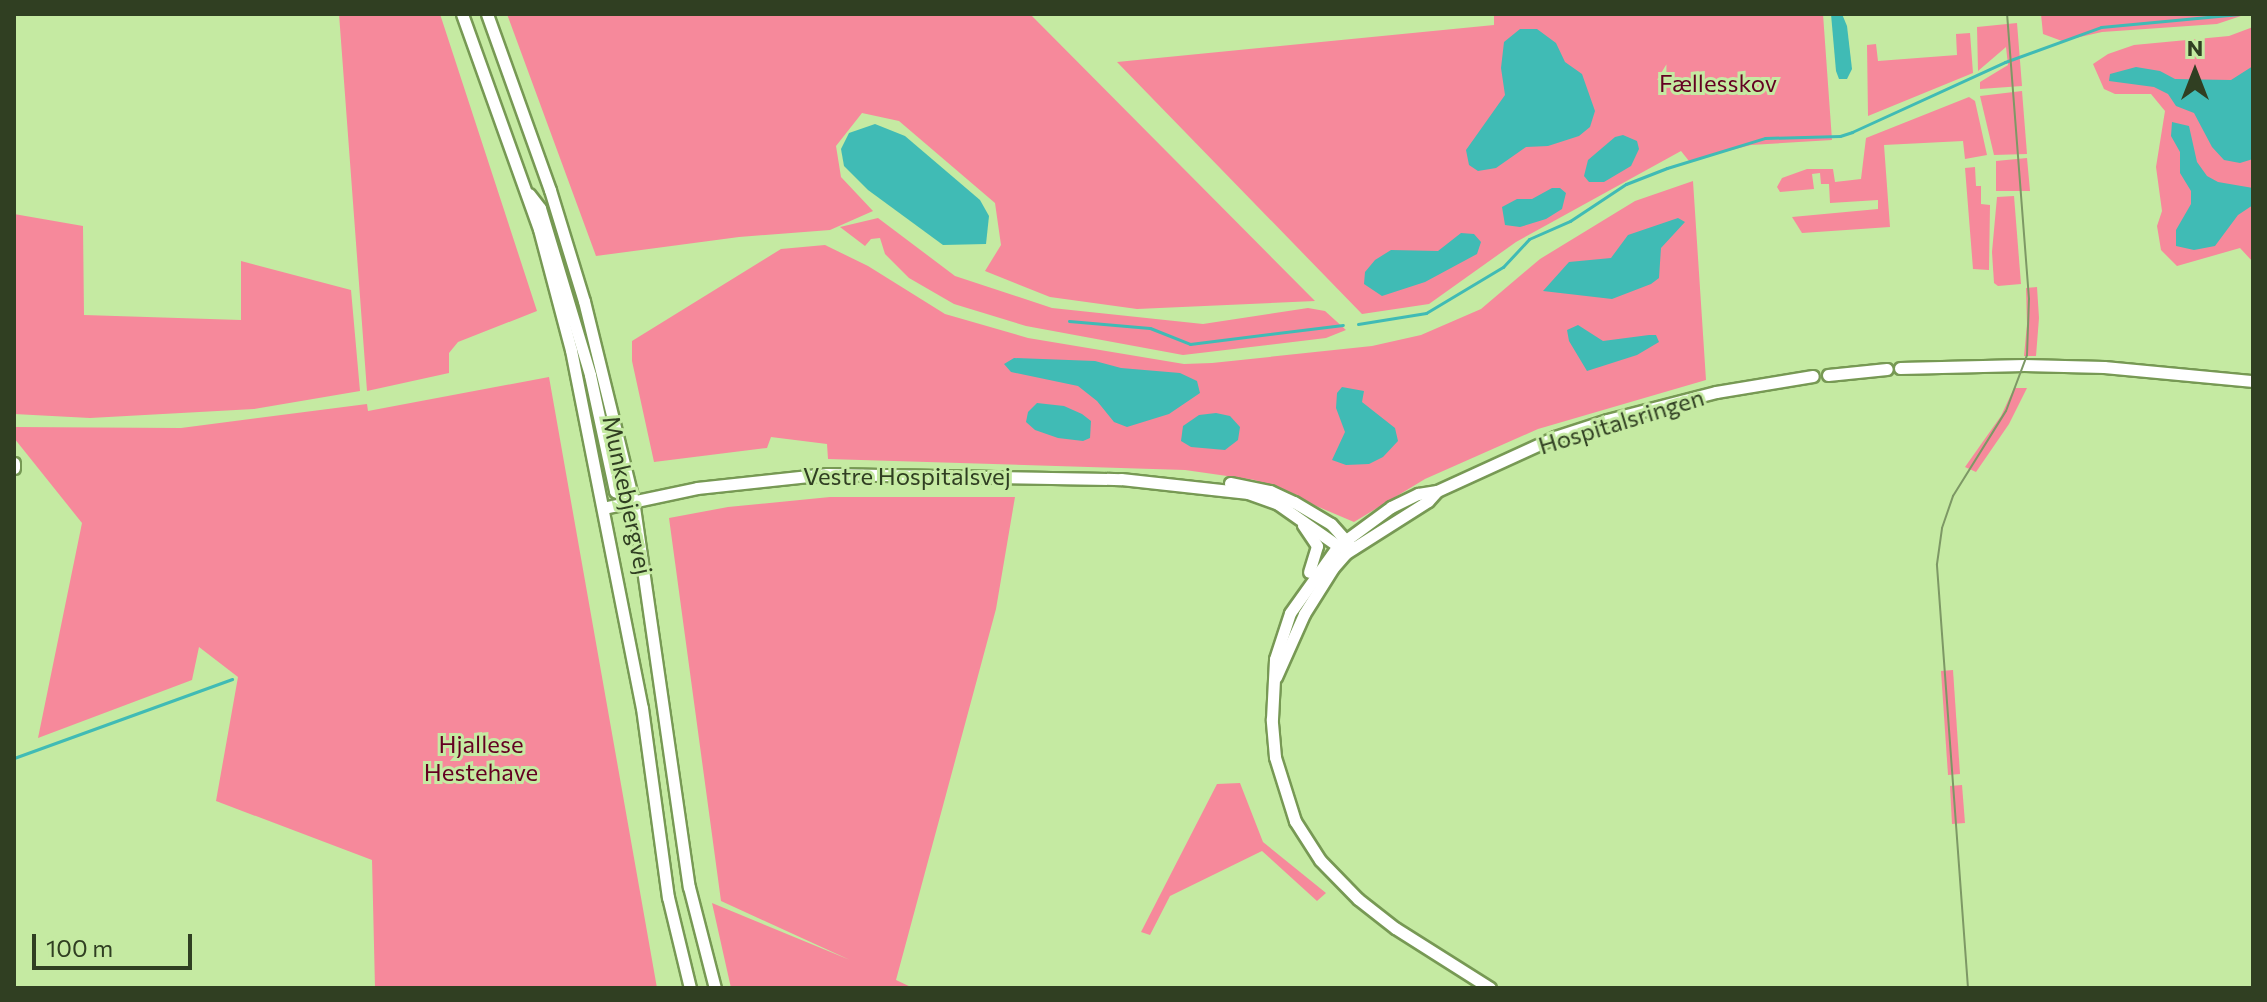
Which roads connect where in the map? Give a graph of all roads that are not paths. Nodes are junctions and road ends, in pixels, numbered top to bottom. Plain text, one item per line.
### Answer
1 (462, 14) edge
2 (487, 14) edge
3 (524, 187) junction
4 (1900, 368) dead end
5 (1887, 369) dead end
6 (1828, 375) dead end
7 (1813, 376) dead end
8 (2253, 381) edge
9 (1214, 487) junction
10 (633, 500) junction
11 (603, 508) junction
12 (1346, 544) junction
13 (1297, 601) junction
14 (1276, 677) junction
15 (690, 988) edge
16 (715, 988) edge
17 (1490, 988) edge

1 - 3 street, Munkebjergvej
2 - 10 street, Munkebjergvej
3 - 10 street
3 - 11 street, Munkebjergvej
4 - 8 street
5 - 6 street
7 - 12 street, Hospitalsringen
9 - 10 street, Vestre Hospitalsvej
9 - 12 street, Vestre Hospitalsvej
9 - 13 street
10 - 11 street, Vestre Hospitalsvej
10 - 16 street, Munkebjergvej
11 - 15 street, Munkebjergvej
12 - 13 street, Hospitalsringen
12 - 14 street, Hospitalsringen
13 - 14 street, Hospitalsringen
14 - 17 street, Hospitalsringen

